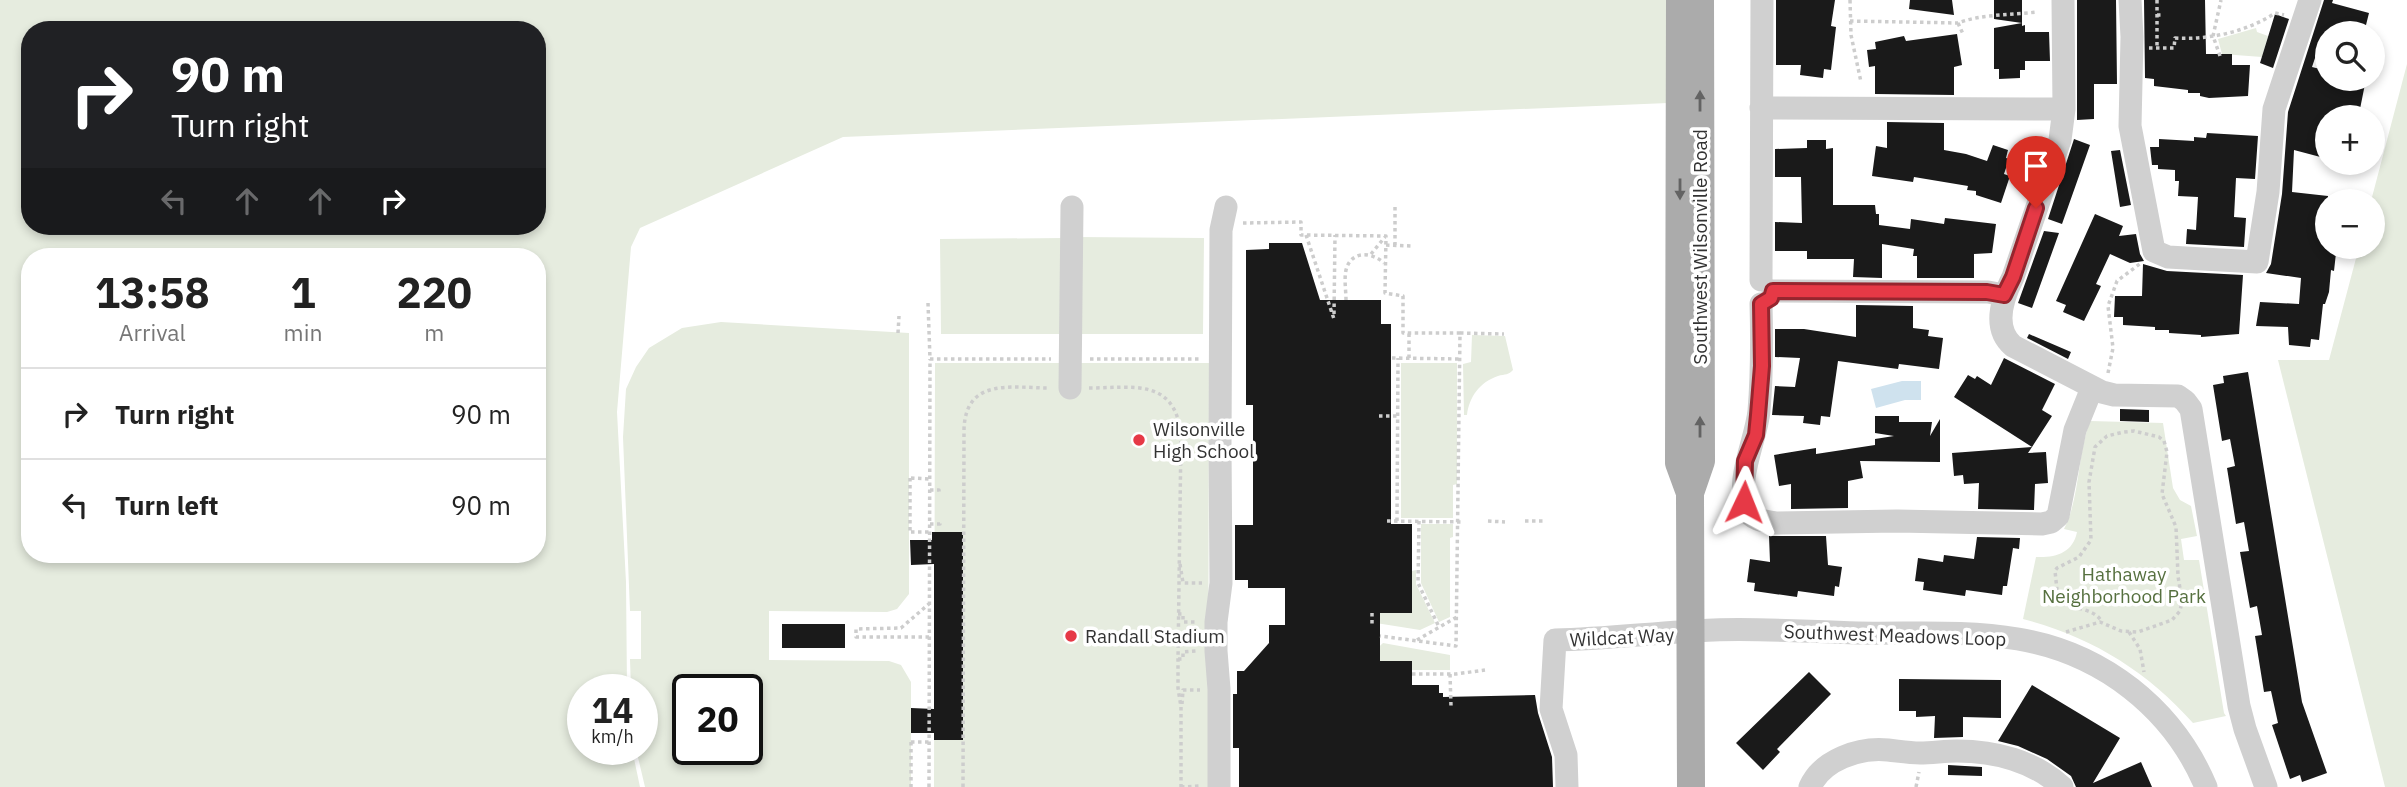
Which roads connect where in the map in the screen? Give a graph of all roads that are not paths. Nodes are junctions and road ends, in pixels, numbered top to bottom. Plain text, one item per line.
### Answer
1 (1680, 0) edge
2 (1700, 0) edge
3 (1762, 0) edge
4 (2063, 0) edge
5 (2130, 0) edge
6 (2306, 11) edge
7 (1761, 108) junction
8 (2064, 109) junction
9 (1072, 207) dead end
10 (1232, 215) road end
11 (1765, 291) junction
12 (2004, 295) junction
13 (1070, 388) road end
14 (2097, 390) junction
15 (1689, 493) junction
16 (1690, 633) junction
17 (1219, 787) edge
18 (1567, 787) edge
19 (1691, 787) edge
20 (1810, 787) edge
21 (2062, 787) edge
22 (2206, 787) edge
23 (2266, 787) edge

1 -> 15 main road, Southwest Wilsonville Road
15 -> 2 main road, Southwest Wilsonville Road
3 - 7 street
4 - 8 street
5 - 6 street
7 - 8 street
7 - 11 street
8 - 12 street
9 - 13 street
10 - 17 street
11 - 12 street
11 - 14 street
12 - 14 street
14 - 23 street
15 - 16 main road, Southwest Wilsonville Road
16 - 18 street, Wildcat Way
16 - 19 main road, Southwest Wilsonville Road
16 - 22 street, Southwest Meadows Loop
20 - 21 street

